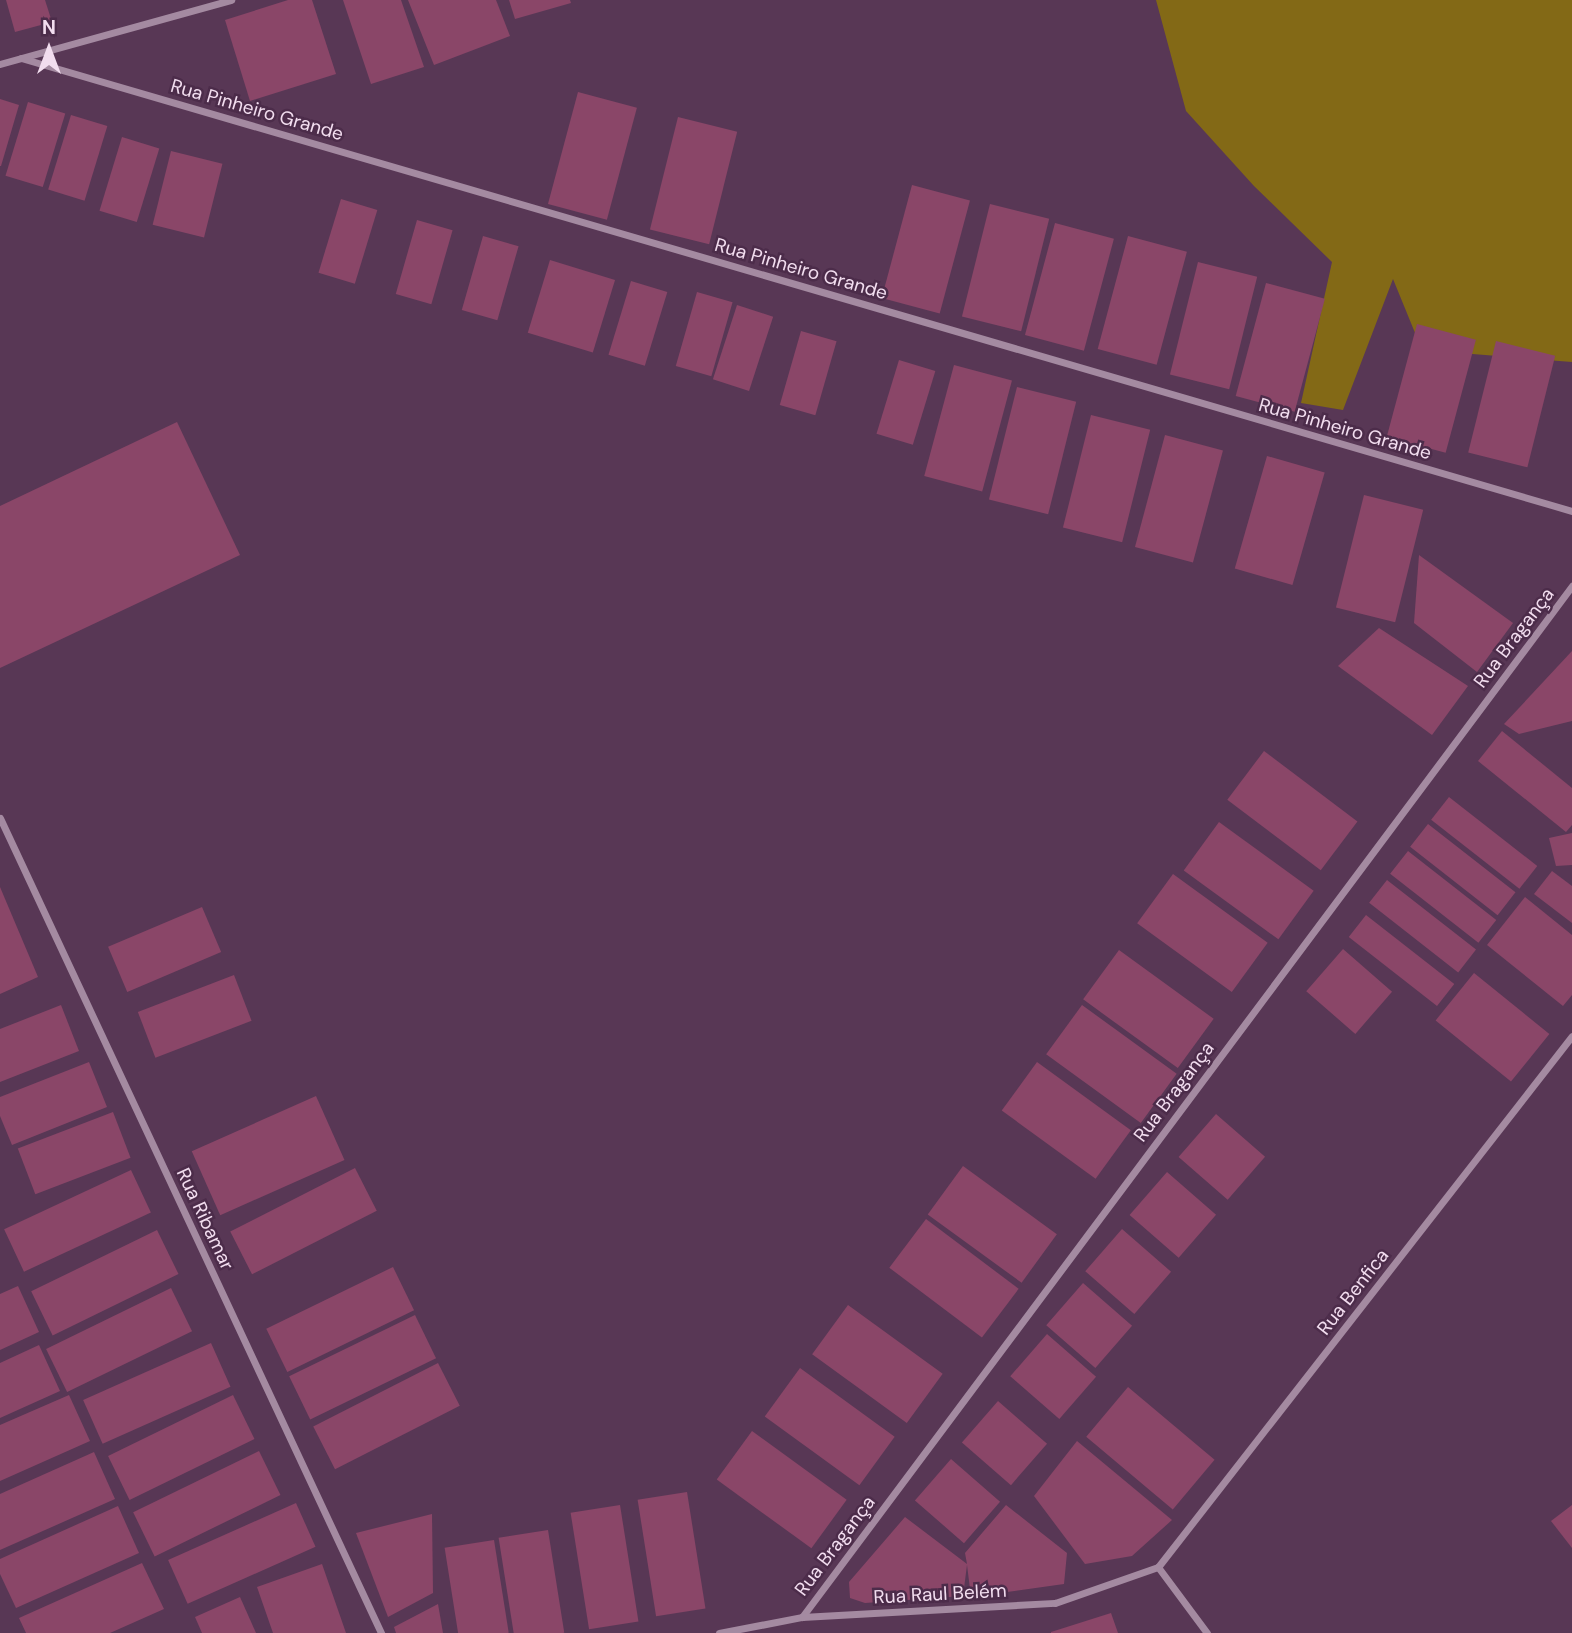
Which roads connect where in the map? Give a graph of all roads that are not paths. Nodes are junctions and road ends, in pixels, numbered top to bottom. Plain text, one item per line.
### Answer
1 (230, 0) edge
2 (21, 58) junction
3 (0, 64) edge
4 (1572, 511) edge
5 (1572, 586) edge
6 (0, 818) edge
7 (1572, 1036) edge
8 (1158, 1567) junction
9 (802, 1617) junction
10 (381, 1633) edge
11 (719, 1633) edge
12 (1207, 1633) edge

1 - 2 street
2 - 3 street
2 - 4 street, Rua Pinheiro Grande
5 - 9 street, Rua Bragança
6 - 10 street, Rua Ribamar
7 - 8 street, Rua Benfica
8 - 9 street, Rua Raul Belém
8 - 12 street
9 - 11 street, Rua Raul Belém

